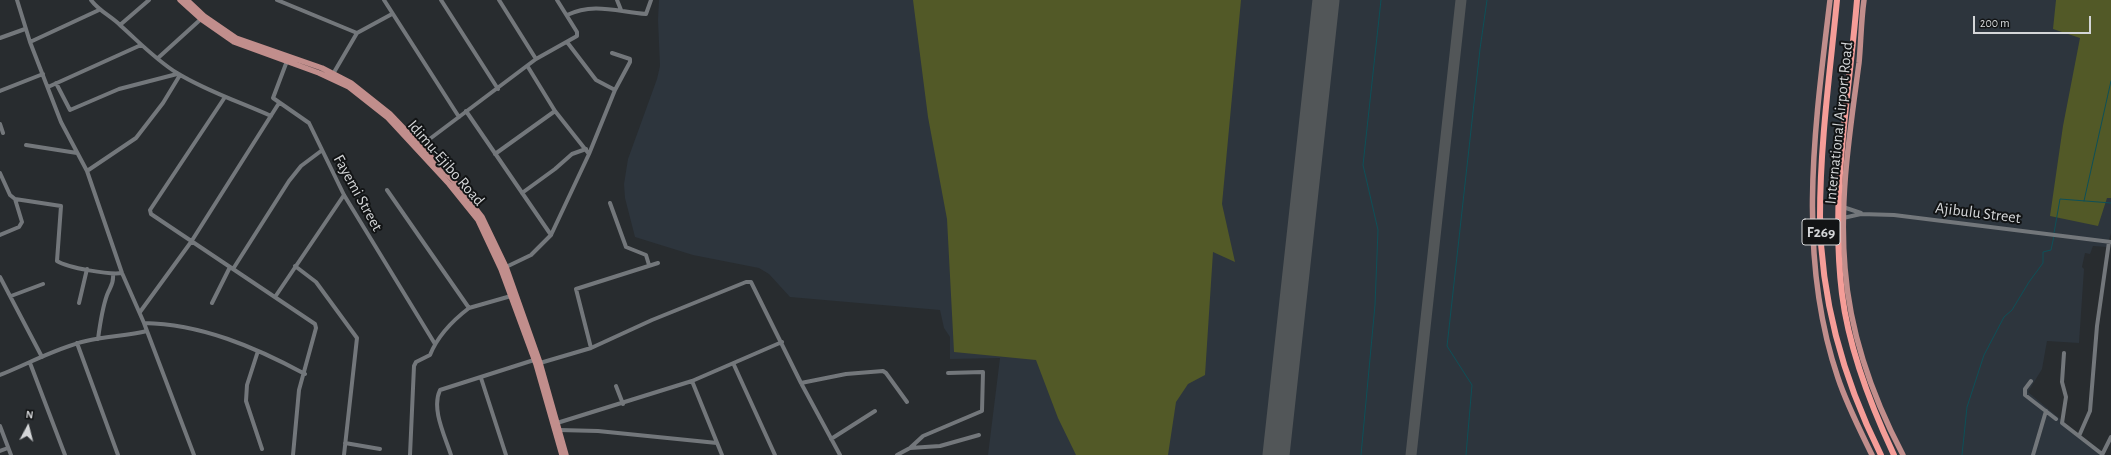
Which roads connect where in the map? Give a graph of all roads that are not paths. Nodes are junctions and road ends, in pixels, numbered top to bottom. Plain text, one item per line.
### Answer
1 (17, 0) edge
2 (91, 0) edge
3 (149, 0) edge
4 (180, 0) edge
5 (187, 0) edge
6 (277, 0) edge
7 (384, 0) edge
8 (441, 0) edge
9 (499, 0) edge
10 (557, 0) edge
11 (617, 0) edge
12 (651, 0) edge
13 (1830, 0) edge
14 (1837, 0) edge
15 (1857, 0) edge
16 (1864, 0) edge
17 (99, 10) junction
18 (621, 10) junction
19 (392, 14) junction
20 (567, 15) junction
21 (1862, 18) junction
22 (201, 19) junction
23 (1827, 21) junction
24 (1834, 22) junction
25 (120, 25) junction
26 (25, 29) junction
27 (357, 33) junction
28 (1854, 36) junction
29 (0, 38) edge
30 (30, 42) junction
31 (567, 42) junction
32 (141, 45) junction
33 (612, 53) dead end
34 (158, 58) junction
35 (536, 59) junction
36 (287, 61) junction
37 (528, 67) junction
38 (43, 74) junction
39 (179, 74) junction
40 (333, 74) junction
41 (56, 83) junction
42 (48, 87) junction
43 (498, 88) junction
44 (615, 90) junction
45 (0, 91) edge
46 (225, 97) junction
47 (279, 103) junction
48 (466, 111) junction
49 (555, 111) junction
50 (271, 116) junction
51 (459, 117) junction
52 (0, 124) edge
53 (3, 133) dead end
54 (26, 145) dead end
55 (419, 147) junction
56 (586, 149) junction
57 (321, 151) junction
58 (77, 153) junction
59 (495, 154) junction
60 (589, 154) junction
61 (87, 172) junction
62 (0, 174) edge
63 (387, 190) dead end
64 (522, 193) junction
65 (344, 195) junction
66 (15, 199) junction
67 (610, 203) dead end
68 (1843, 207) junction
69 (1861, 214) junction
70 (1843, 218) junction
71 (0, 234) edge
72 (551, 235) junction
73 (191, 242) junction
74 (2110, 242) edge
75 (658, 262) dead end
76 (649, 265) junction
77 (295, 266) junction
78 (506, 267) junction
79 (232, 268) junction
80 (87, 269) junction
81 (122, 273) junction
82 (113, 275) junction
83 (0, 277) edge
84 (43, 284) dead end
85 (10, 296) junction
86 (511, 296) junction
87 (275, 297) junction
88 (79, 303) dead end
89 (212, 303) dead end
90 (469, 308) junction
91 (140, 312) junction
92 (144, 323) junction
93 (147, 330) junction
94 (98, 339) junction
95 (782, 342) junction
96 (77, 343) junction
97 (435, 344) junction
98 (591, 348) junction
99 (258, 351) junction
100 (2064, 353) dead end
101 (42, 357) junction
102 (534, 360) junction
103 (30, 363) junction
104 (540, 363) junction
105 (734, 365) junction
106 (948, 373) dead end
107 (305, 374) junction
108 (0, 375) edge
109 (481, 378) junction
110 (692, 381) junction
111 (2031, 381) dead end
112 (801, 383) junction
113 (616, 386) dead end
114 (907, 402) dead end
115 (623, 404) junction
116 (875, 411) dead end
117 (2046, 411) junction
118 (2056, 419) dead end
119 (557, 423) junction
120 (0, 426) edge
121 (559, 430) junction
122 (979, 435) dead end
123 (2079, 436) junction
124 (2111, 438) edge
125 (831, 439) junction
126 (345, 443) junction
127 (560, 443) junction
128 (717, 443) junction
129 (8, 448) junction
130 (910, 448) junction
131 (262, 449) dead end
132 (380, 449) dead end
133 (0, 451) edge
134 (11, 455) edge
135 (65, 455) edge
136 (118, 455) edge
137 (194, 455) edge
138 (293, 455) edge
139 (344, 455) edge
140 (410, 455) edge
141 (451, 455) edge
142 (506, 455) edge
143 (562, 455) edge
144 (566, 455) edge
145 (722, 455) edge
146 (775, 455) edge
147 (840, 455) edge
148 (897, 455) edge
149 (1872, 455) edge
150 (1881, 455) edge
151 (1894, 455) edge
152 (1903, 455) edge
153 (2033, 455) edge
154 (2102, 455) edge

1 - 26 street
2 - 17 street
3 - 25 street
4 - 22 main road, Idimu-Ejibo Road
5 - 40 main road, Idimu-Ejibo Road
6 - 27 street
7 - 19 street
8 - 43 street
9 - 35 street
10 - 20 street
11 - 18 street
12 - 18 street
13 - 23 main road, International Airport Road
14 - 24 highway, International Airport Road / F269
15 - 28 highway, International Airport Road / F269
16 - 21 main road, International Airport Road
17 - 25 street
17 - 30 street
18 - 20 street
19 - 27 street
19 - 51 street
20 - 31 street
21 - 28 main road
21 - 68 main road, International Airport Road
22 - 34 street
22 - 36 main road, Idimu-Ejibo Road
23 - 24 main road
23 - 149 main road, International Airport Road
24 - 150 highway, International Airport Road / F269
25 - 32 street
26 - 29 street
26 - 30 street
27 - 40 street
28 - 151 highway, International Airport Road / F269
30 - 38 street
31 - 35 street
31 - 44 street
32 - 34 street
32 - 41 street
33 - 44 street
34 - 39 street
35 - 37 street
36 - 47 street
36 - 55 main road, Idimu-Ejibo Road
37 - 43 street
37 - 49 street
38 - 42 street
38 - 45 street
39 - 41 street
39 - 46 street
39 - 61 street
40 - 55 main road, Idimu-Ejibo Road
41 - 42 street
42 - 58 street
43 - 48 street
44 - 60 street
46 - 50 street
46 - 73 street
47 - 50 street
47 - 57 street, Fayemi Street
48 - 51 street
48 - 59 street
49 - 56 street
49 - 59 street
50 - 73 street
51 - 55 street
52 - 53 street
54 - 58 street
55 - 78 main road, Idimu-Ejibo Road
55 - 86 main road, Idimu-Ejibo Road
56 - 60 street
56 - 64 street
57 - 65 street, Fayemi Street
57 - 79 street
58 - 61 street
59 - 64 street
60 - 72 street
61 - 81 street
62 - 66 street
63 - 90 street
64 - 72 street
65 - 77 street
65 - 97 street, Fayemi Street
66 - 71 street
66 - 80 street
67 - 76 street
68 - 69 street
68 - 70 main road, International Airport Road
69 - 70 street, Ajibulu Street
69 - 74 street, Ajibulu Street
70 - 152 main road, International Airport Road
72 - 78 street
73 - 79 street
73 - 91 street
74 - 123 street
75 - 76 street
76 - 98 street
77 - 87 street
77 - 126 street
78 - 104 main road, Idimu-Ejibo Road
79 - 87 street
79 - 89 street
80 - 82 street
80 - 88 street
81 - 82 street
81 - 91 street
82 - 94 street
83 - 85 street
84 - 85 street
85 - 101 street
86 - 90 street
86 - 102 main road, Idimu-Ejibo Road
87 - 107 street
90 - 97 street
91 - 92 street
92 - 93 street
92 - 99 street
93 - 94 street
93 - 137 street
94 - 96 street
95 - 98 street
95 - 105 street
95 - 112 street
96 - 101 street
96 - 136 street
97 - 140 street
98 - 104 street
99 - 107 street
99 - 131 street
100 - 123 street
101 - 103 street
102 - 109 street
102 - 127 main road, Idimu-Ejibo Road
103 - 108 street
103 - 135 street
104 - 119 main road, Idimu-Ejibo Road
105 - 110 street
105 - 146 street
106 - 130 street
107 - 138 street
109 - 141 street
109 - 142 street
110 - 115 street
110 - 128 street
111 - 117 street
112 - 114 street
112 - 125 street
113 - 115 street
115 - 119 street
116 - 125 street
117 - 118 street
117 - 153 street
119 - 121 main road, Idimu-Ejibo Road
120 - 129 street
121 - 127 main road, Idimu-Ejibo Road
121 - 128 street
122 - 130 street
123 - 154 street
124 - 154 street
125 - 147 street
126 - 132 street
126 - 139 street
127 - 143 main road, Idimu-Ejibo Road
127 - 144 main road, Idimu-Ejibo Road
128 - 145 street
129 - 133 street
129 - 134 street
130 - 148 street

